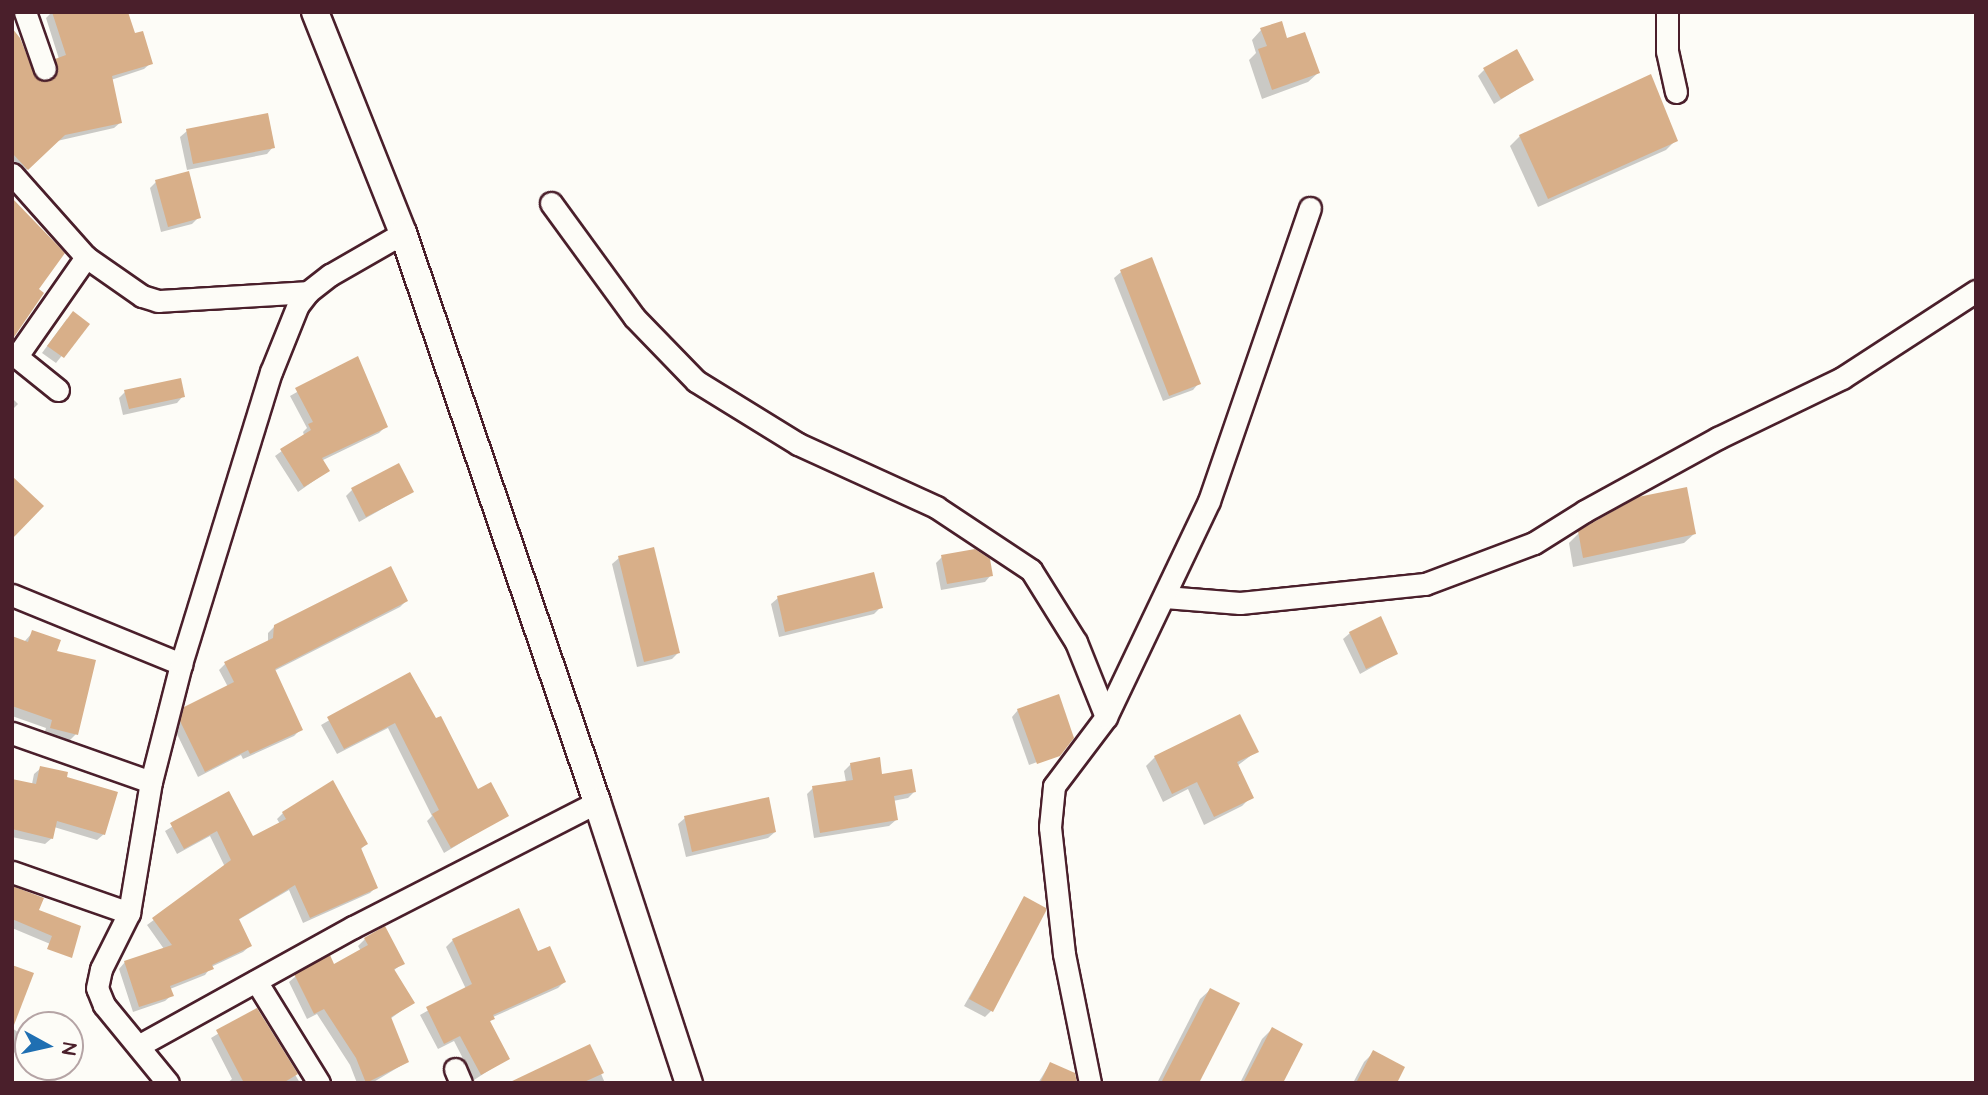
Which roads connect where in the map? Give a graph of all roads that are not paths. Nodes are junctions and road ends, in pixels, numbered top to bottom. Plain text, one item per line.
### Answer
1 (25, 12) edge
2 (315, 12) edge
3 (1667, 12) edge
4 (45, 69) dead end
5 (1676, 92) dead end
6 (12, 174) edge
7 (551, 203) dead end
8 (1310, 208) dead end
9 (403, 233) junction
10 (86, 257) junction
11 (1976, 291) edge
12 (308, 292) junction
13 (15, 355) edge
14 (58, 390) dead end
15 (12, 595) edge
16 (1165, 597) junction
17 (181, 664) junction
18 (1106, 717) junction
19 (12, 733) edge
20 (151, 782) junction
21 (597, 803) junction
22 (12, 872) edge
23 (129, 913) junction
24 (256, 981) junction
25 (140, 1045) junction
26 (168, 1083) edge
27 (318, 1083) edge
28 (688, 1083) edge
29 (1090, 1083) edge

1 - 4 street
2 - 9 main road
3 - 5 street
6 - 10 street
7 - 18 street
8 - 16 street
9 - 12 street
9 - 21 main road
10 - 12 street
10 - 13 street
11 - 16 street
12 - 17 street
13 - 14 street
15 - 17 street
16 - 18 street
17 - 20 street
18 - 29 street
19 - 20 street
20 - 23 street
21 - 24 street
21 - 28 main road
22 - 23 street
23 - 25 street
24 - 25 street
24 - 27 street
25 - 26 street

